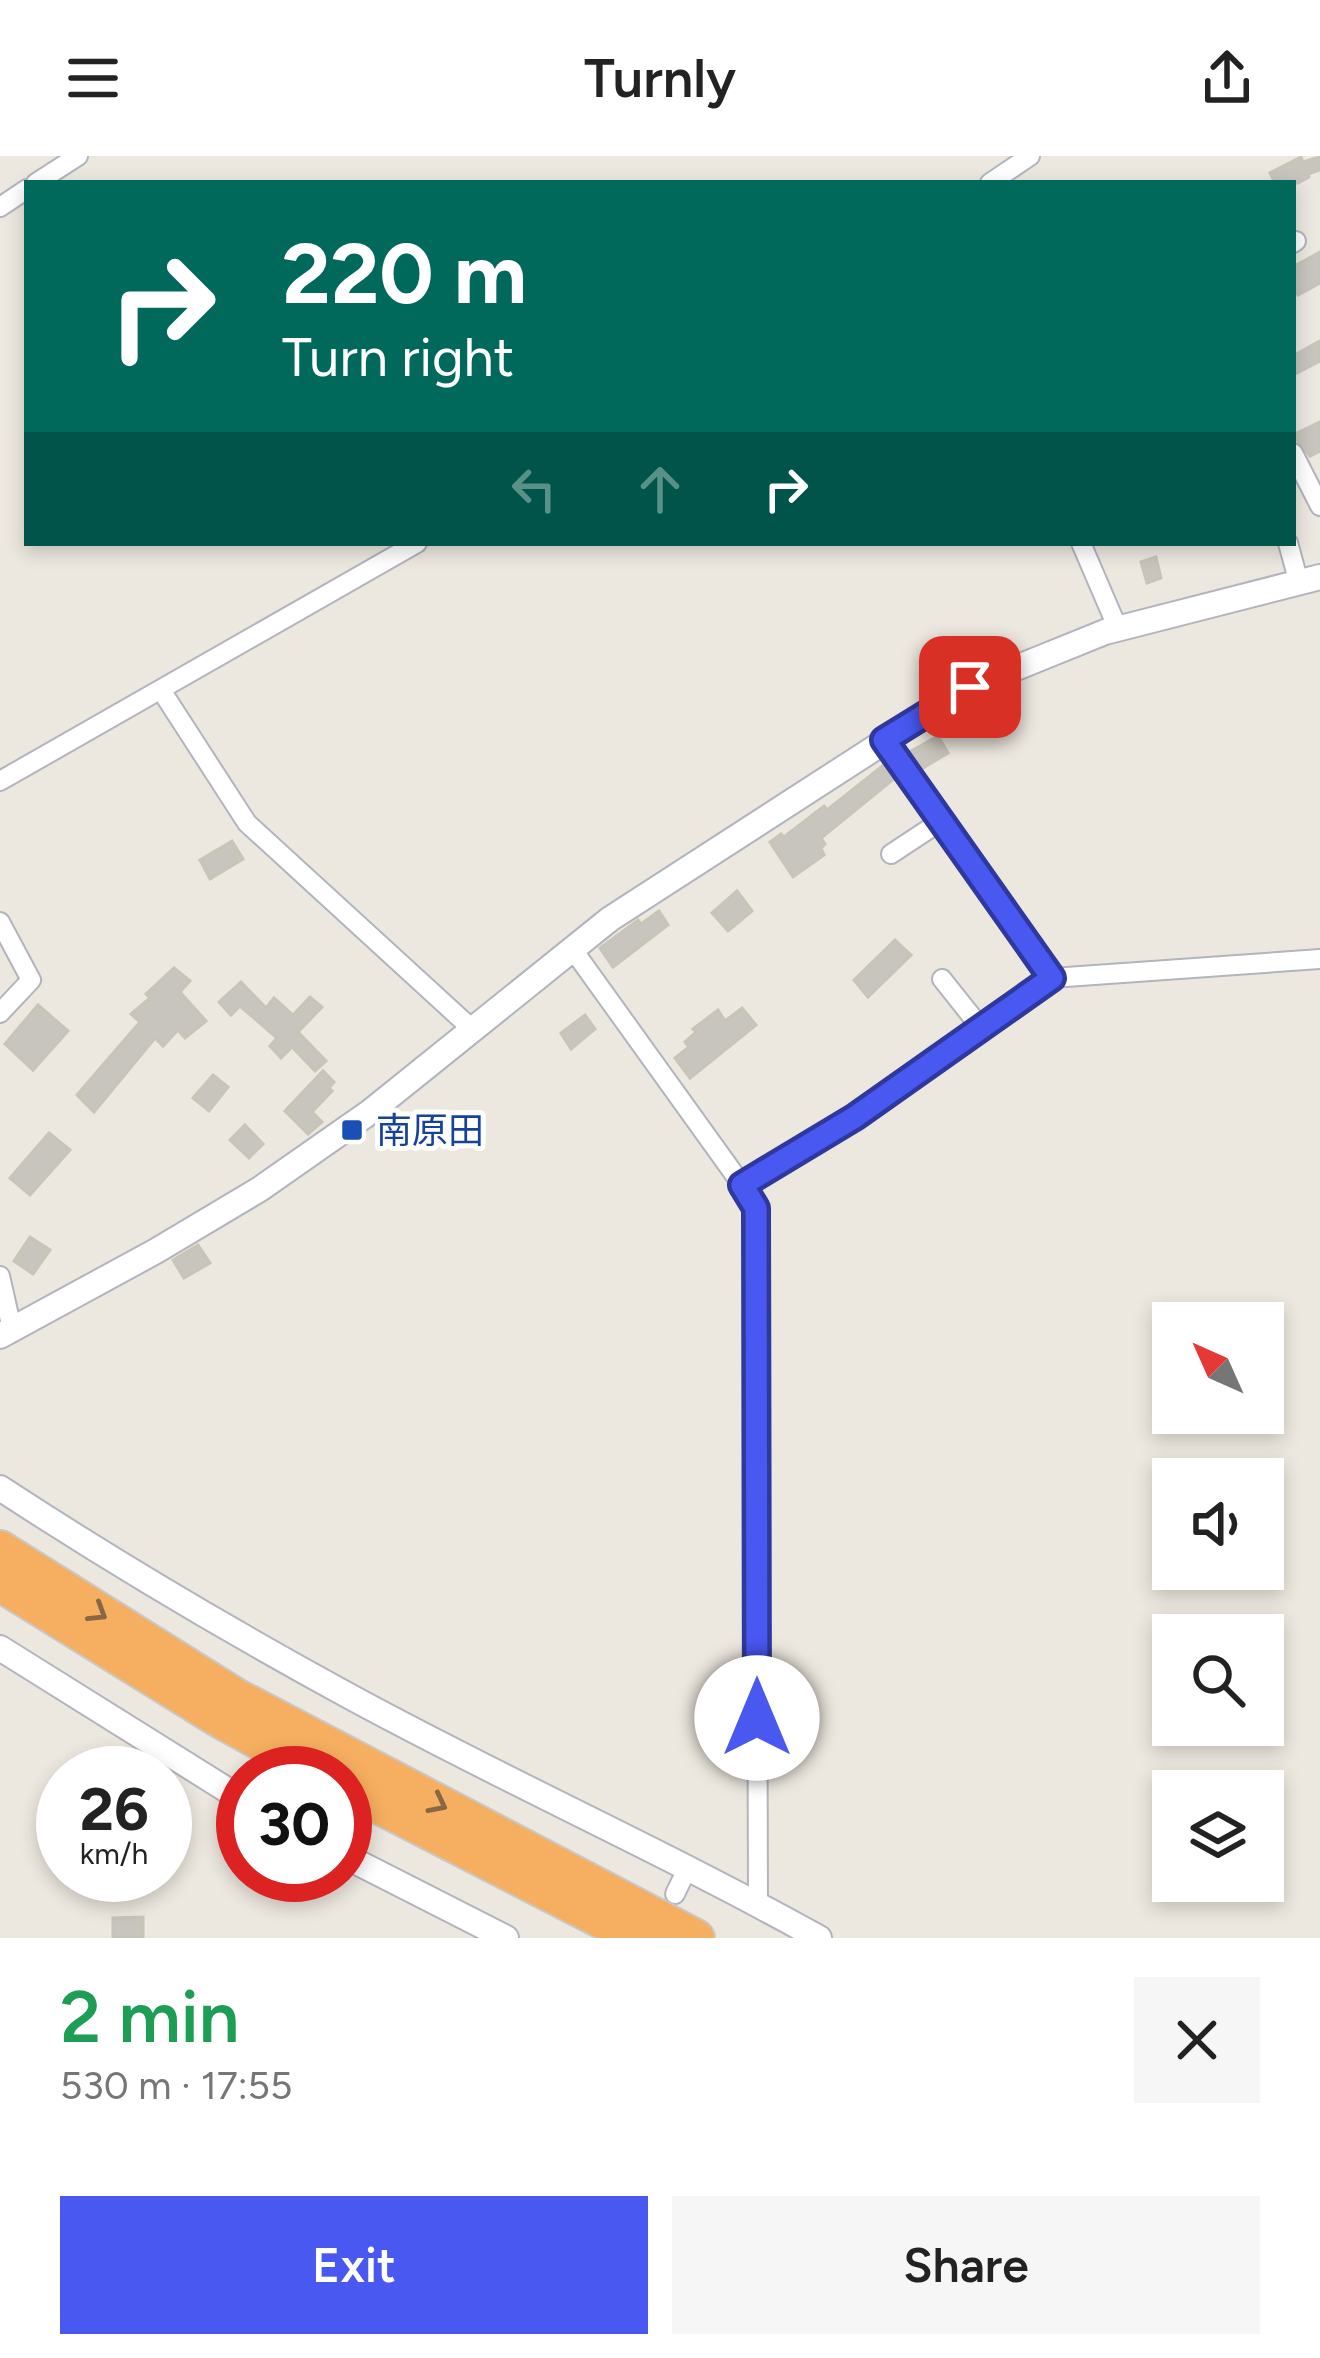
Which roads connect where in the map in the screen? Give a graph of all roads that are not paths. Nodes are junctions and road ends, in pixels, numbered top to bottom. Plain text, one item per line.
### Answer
1 (78, 156) edge
2 (1030, 156) edge
3 (41, 180) edge
4 (994, 180) edge
5 (1296, 459) edge
6 (1320, 506) edge
7 (412, 546) edge
8 (1088, 546) edge
9 (1290, 546) edge
10 (1309, 580) edge
11 (1118, 629) junction
12 (161, 689) junction
13 (884, 740) junction
14 (0, 782) edge
15 (941, 820) junction
16 (891, 854) dead end
17 (0, 922) edge
18 (571, 947) junction
19 (1320, 959) edge
20 (1052, 978) junction
21 (942, 979) dead end
22 (0, 1013) edge
23 (472, 1028) junction
24 (981, 1028) junction
25 (742, 1185) junction
26 (0, 1276) edge
27 (6, 1332) edge
28 (0, 1489) edge
29 (0, 1549) edge
30 (0, 1583) edge
31 (0, 1648) edge
32 (270, 1746) edge
33 (216, 1783) edge
34 (372, 1802) edge
35 (688, 1867) junction
36 (372, 1871) edge
37 (675, 1894) dead end
38 (758, 1904) junction
39 (477, 1931) edge
40 (506, 1938) edge
41 (637, 1938) edge
42 (696, 1938) edge
43 (819, 1938) edge

1 - 3 street
2 - 4 street
5 - 6 street
7 - 12 street
8 - 11 street
9 - 10 street
10 - 11 street
11 - 13 street
12 - 14 street
12 - 23 street
13 - 15 street
13 - 18 street
15 - 16 street
15 - 20 street
17 - 22 street
18 - 23 street
18 - 25 street
19 - 20 street
20 - 24 street
21 - 24 street
23 - 27 street
24 - 25 street
25 - 38 street
26 - 27 street
28 - 35 street
29 -> 42 highway
30 - 32 highway
31 - 33 street
34 - 41 highway
35 - 37 street
35 - 38 street
36 - 39 street
38 - 43 street
39 - 40 street

